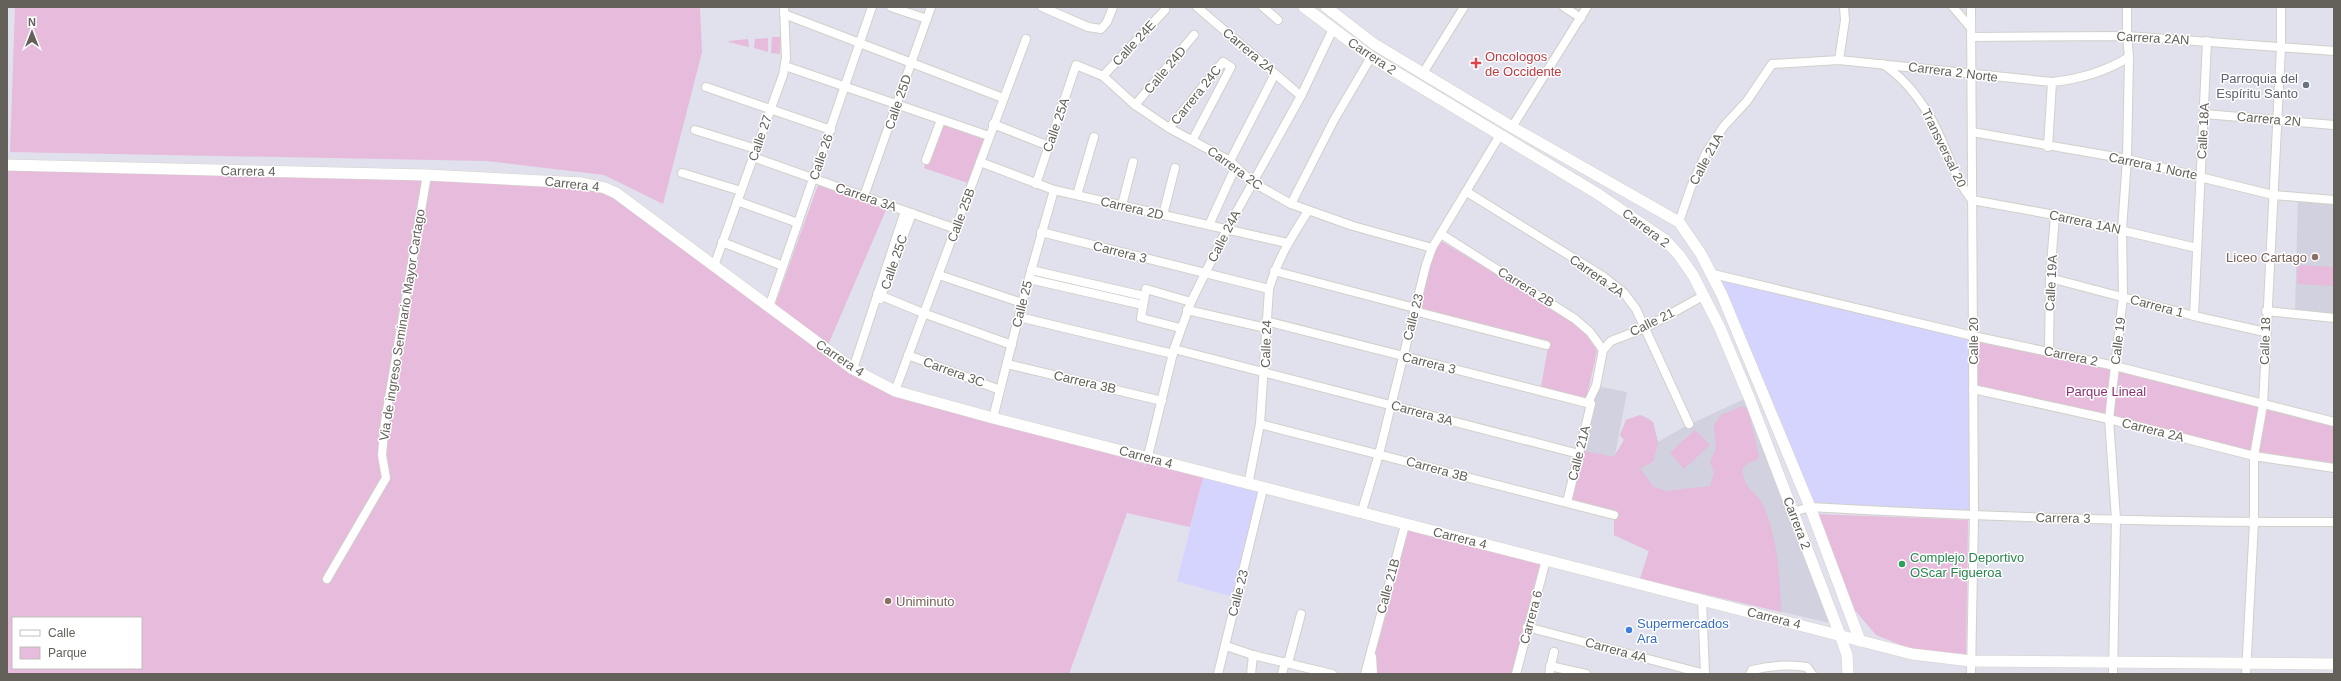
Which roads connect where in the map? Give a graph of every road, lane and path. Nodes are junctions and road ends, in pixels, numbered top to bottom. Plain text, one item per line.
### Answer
1 (872, 7) edge
2 (891, 7) edge
3 (932, 7) edge
4 (1042, 7) edge
5 (1113, 7) edge
6 (1197, 7) edge
7 (1263, 7) edge
8 (1304, 7) edge
9 (1326, 7) edge
10 (1464, 7) edge
11 (1564, 7) edge
12 (1587, 7) edge
13 (1844, 7) edge
14 (1953, 7) edge
15 (1971, 7) edge
16 (2127, 7) edge
17 (2280, 7) edge
18 (1165, 10) dead end
19 (784, 11) edge
20 (1580, 18) junction
21 (927, 19) junction
22 (1278, 20) dead end
23 (1971, 28) junction
24 (1333, 29) junction
25 (1194, 35) dead end
26 (2127, 36) junction
27 (1971, 37) junction
28 (1026, 39) dead end
29 (2207, 41) junction
30 (861, 43) junction
31 (2281, 46) junction
32 (2334, 51) edge
33 (1371, 56) junction
34 (2129, 57) junction
35 (1839, 60) junction
36 (912, 62) junction
37 (1882, 63) junction
38 (1772, 64) joint
39 (1076, 65) joint
40 (785, 66) junction
41 (1422, 73) junction
42 (1276, 74) junction
43 (1971, 74) junction
44 (1103, 76) junction
45 (2052, 82) junction
46 (706, 87) dead end
47 (846, 87) junction
48 (1301, 96) junction
49 (1003, 98) junction
50 (897, 104) junction
51 (1135, 105) junction
52 (770, 107) junction
53 (2204, 114) junction
54 (941, 120) junction
55 (2277, 120) junction
56 (993, 124) junction
57 (2334, 125) edge
58 (1512, 127) junction
59 (1169, 128) junction
60 (695, 130) dead end
61 (831, 130) junction
62 (1972, 132) junction
63 (1500, 135) junction
64 (989, 136) junction
65 (1094, 137) dead end
66 (1193, 139) junction
67 (1049, 146) junction
68 (2048, 147) junction
69 (754, 153) junction
70 (2127, 159) junction
71 (926, 160) dead end
72 (1230, 161) junction
73 (980, 162) junction
74 (1133, 162) dead end
75 (7, 165) edge
76 (1175, 168) dead end
77 (1235, 168) junction
78 (682, 173) dead end
79 (427, 175) junction
80 (2200, 176) junction
81 (814, 179) junction
82 (1252, 182) junction
83 (1036, 184) junction
84 (1054, 190) junction
85 (741, 191) junction
86 (1467, 192) junction
87 (1077, 195) junction
88 (2273, 195) junction
89 (864, 196) junction
90 (1972, 200) junction
91 (2334, 200) edge
92 (737, 201) junction
93 (1291, 204) junction
94 (1122, 205) junction
95 (1308, 211) junction
96 (908, 212) junction
97 (1163, 215) junction
98 (2055, 215) junction
99 (1679, 222) junction
100 (798, 223) junction
101 (1209, 225) junction
102 (956, 229) junction
103 (1227, 229) junction
104 (2122, 230) junction
105 (1041, 232) junction
106 (1441, 234) junction
107 (722, 242) junction
108 (1287, 243) junction
109 (1432, 248) junction
110 (2197, 248) junction
111 (714, 266) junction
112 (783, 266) junction
113 (1031, 270) junction
114 (1274, 271) junction
115 (1206, 274) junction
116 (1713, 274) junction
117 (939, 275) junction
118 (2050, 278) junction
119 (1029, 279) junction
120 (1269, 289) junction
121 (880, 295) junction
122 (1144, 296) junction
123 (1704, 296) junction
124 (2123, 297) junction
125 (1191, 302) junction
126 (1022, 303) junction
127 (1143, 305) junction
128 (769, 307) junction
129 (1414, 309) junction
130 (1187, 310) junction
131 (2266, 310) junction
132 (923, 314) junction
133 (2194, 316) junction
134 (1019, 317) junction
135 (2334, 318) edge
136 (1266, 325) junction
137 (1180, 328) junction
138 (1645, 328) junction
139 (2265, 332) junction
140 (1973, 336) junction
141 (1012, 345) junction
142 (1546, 345) dead end
143 (1603, 350) junction
144 (1174, 352) junction
145 (2049, 352) junction
146 (908, 355) junction
147 (1403, 357) junction
148 (1007, 364) junction
149 (2115, 366) junction
150 (853, 369) junction
151 (1264, 372) junction
152 (1973, 389) junction
153 (1000, 390) junction
154 (895, 391) junction
155 (1162, 401) junction
156 (1589, 404) junction
157 (1391, 405) junction
158 (2263, 405) junction
159 (993, 418) junction
160 (2109, 419) junction
161 (2334, 422) edge
162 (1260, 424) junction
163 (1689, 424) dead end
164 (1379, 454) junction
165 (1579, 454) junction
166 (1148, 456) junction
167 (2254, 456) junction
168 (2334, 468) edge
169 (1248, 485) junction
170 (1264, 489) junction
171 (1567, 502) junction
172 (1810, 508) junction
173 (1793, 512) junction
174 (1361, 514) junction
175 (1614, 515) dead end
176 (1974, 516) junction
177 (2116, 519) junction
178 (2254, 522) junction
179 (2334, 522) edge
180 (1405, 525) junction
181 (1546, 560) junction
182 (327, 579) dead end
183 (1702, 600) junction
184 (1301, 614) dead end
185 (1527, 627) junction
186 (1840, 635) junction
187 (1860, 641) junction
188 (1226, 646) junction
189 (1372, 648) junction
190 (1554, 652) dead end
191 (1253, 655) junction
192 (1971, 661) junction
193 (1287, 663) junction
194 (2334, 664) edge
195 (2246, 668) edge
196 (2113, 669) edge
197 (1550, 670) edge
198 (1810, 671) edge
199 (1751, 672) edge
200 (1218, 674) edge
201 (1251, 674) edge
202 (1282, 674) edge
203 (1332, 674) edge
204 (1365, 674) edge
205 (1373, 674) edge
206 (1516, 674) edge
207 (1586, 674) edge
208 (1705, 674) edge
209 (1848, 674) edge
210 (1971, 674) edge

1 - 30 street, Calle 26
2 - 21 street
3 - 21 street, Calle 25D
4 - 5 street
6 - 42 street, Carrera 2A
7 - 22 street
8 - 24 main road, Carrera 2
9 - 41 main road, Carrera 2
10 - 41 street
11 - 20 street
12 - 20 street
13 - 35 street
14 - 23 street
15 - 23 street, Calle 20
16 - 26 street, Calle 19
17 - 31 street, Calle 18
18 - 44 street, Calle 24E
19 - 30 street
19 - 40 street, Calle 27
20 - 58 street
21 - 36 street, Calle 25D
23 - 27 street, Calle 20
24 - 33 main road, Carrera 2
24 - 48 street, Calle 24A
25 - 51 street, Calle 24D
26 - 27 street, Carrera 2AN
26 - 29 street, Carrera 2AN
26 - 34 street, Calle 19
27 - 43 street, Calle 20
28 - 49 street, Calle 25B
29 - 31 street, Carrera 2AN
29 - 53 street, Calle 18A
30 - 36 street
30 - 47 street, Calle 26
31 - 32 street, Carrera 2AN
31 - 55 street, Calle 18
33 - 63 main road, Carrera 2
33 - 93 street
34 - 45 street, Carrera 2 Norte
34 - 70 street, Calle 19
35 - 37 street, Carrera 2 Norte
35 - 38 street, Carrera 2 Norte
36 - 49 street
36 - 50 street, Calle 25D
37 - 43 street, Carrera 2 Norte
37 - 90 street, Transversal 20
38 - 99 street, Calle 21A
39 - 44 street, Carrera 2C
39 - 67 street, Calle 25A
40 - 47 street
40 - 52 street, Calle 27
41 - 58 main road, Carrera 2
42 - 48 street, Carrera 2A
42 - 72 street
43 - 45 street, Carrera 2 Norte
43 - 62 street, Calle 20
44 - 51 street, Carrera 2C
45 - 68 street
46 - 52 street
47 - 50 street
47 - 61 street, Calle 26
48 - 82 street, Calle 24A
49 - 56 street, Calle 25B
50 - 54 street
50 - 89 street, Calle 25D
51 - 59 street, Carrera 2C
52 - 61 street
52 - 69 street, Calle 27
53 - 55 street, Carrera 2N
53 - 80 street, Calle 18A
54 - 64 street
54 - 71 street
55 - 57 street, Carrera 2N
55 - 88 street, Calle 18
56 - 64 street, Calle 25B
56 - 67 street
58 - 99 main road, Carrera 2
59 - 66 street, Carrera 2C
59 - 66 street, Carrera 24C
60 - 69 street, Carrera 3A
61 - 81 street, Calle 26
62 - 68 street, Carrera 1 Norte
62 - 90 street, Calle 20
63 - 86 street, Calle 23
63 - 123 main road, Carrera 2
64 - 73 street, Calle 25B
65 - 87 street
66 - 72 street, Carrera 2C
67 - 83 street, Calle 25A
68 - 70 street, Carrera 1 Norte
69 - 81 street, Carrera 3A
69 - 85 street, Calle 27
70 - 80 street, Carrera 1 Norte
70 - 104 street, Calle 19
72 - 77 street, Carrera 2C
73 - 83 street, Carrera 2D
73 - 102 street, Calle 25B
74 - 94 street
75 - 79 main road, Carrera 4
76 - 97 street
77 - 82 street, Carrera 2C
77 - 101 street
78 - 85 street
79 - 111 main road, Carrera 4
79 - 182 street, Via de ingreso Seminario Mayor Cartago
80 - 88 street, Carrera 1 Norte
80 - 110 street, Calle 18A
81 - 89 street, Carrera 3A
81 - 100 street, Calle 26
82 - 93 street, Carrera 2C
82 - 103 street, Calle 24A
83 - 84 street, Carrera 2D
84 - 87 street, Carrera 2D
84 - 105 street, Calle 25
85 - 92 street, Calle 27
86 - 106 street, Calle 23
86 - 138 street, Carrera 2A
87 - 94 street, Carrera 2D
88 - 91 street, Carrera 1 Norte
88 - 131 street, Calle 18
89 - 96 street, Carrera 3A
90 - 98 street, Carrera 1AN
90 - 140 street, Calle 20
92 - 100 street
92 - 107 street, Calle 27
93 - 95 street, Carrera 2C
94 - 97 street, Carrera 2D
95 - 108 street, Calle 24
95 - 109 street, Carrera 2C
96 - 102 street, Carrera 3A
96 - 121 street, Calle 25C
97 - 101 street, Carrera 2D
98 - 104 street, Carrera 1AN
98 - 118 street, Calle 19A
99 - 116 main road, Carrera 2
100 - 112 street, Calle 26
101 - 103 street, Carrera 2D
102 - 117 street, Calle 25B
103 - 108 street, Carrera 2D
103 - 115 street, Calle 24A
104 - 110 street, Carrera 1AN
104 - 124 street, Calle 19
105 - 113 street, Calle 25
105 - 115 street, Carrera 3
106 - 109 street, Calle 23
106 - 143 street, Carrera 2B
107 - 111 street, Calle 27
107 - 112 street
108 - 114 street, Calle 24
109 - 129 street, Calle 23
110 - 133 street, Calle 18A
111 - 128 main road, Carrera 4
112 - 128 street, Calle 26
113 - 119 street, Calle 25
113 - 122 street
114 - 120 street, Calle 24
114 - 129 street
115 - 120 street, Carrera 3
115 - 125 street, Calle 24A
116 - 140 street, Carrera 2
116 - 172 main road, Carrera 2
117 - 126 street
117 - 132 street, Calle 25B
118 - 124 street, Carrera 1
118 - 145 street, Calle 19A
119 - 126 street, Calle 25
119 - 127 street
120 - 136 street, Calle 24
121 - 132 street
121 - 150 street, Calle 25C
122 - 125 street
122 - 127 street
123 - 138 street, Calle 21
123 - 173 main road, Carrera 2
124 - 133 street, Carrera 1
124 - 149 street, Calle 19
125 - 130 street, Calle 24A
126 - 134 street, Calle 25
127 - 137 street
128 - 150 main road, Carrera 4
129 - 142 street
129 - 147 street, Calle 23
130 - 136 street
130 - 137 street, Calle 24A
131 - 135 street
131 - 139 street, Calle 18
132 - 141 street
132 - 146 street, Calle 25B
133 - 139 street, Carrera 1
134 - 141 street, Calle 25
134 - 144 street
136 - 147 street, Carrera 3
136 - 151 street, Calle 24
137 - 144 street, Calle 24A
138 - 143 street, Calle 21
138 - 163 street, Carrera 2A
139 - 158 street, Calle 18
140 - 145 street, Carrera 2
140 - 152 street, Calle 20
141 - 148 street, Calle 25
143 - 156 street, Calle 21A
144 - 151 street
144 - 155 street, Calle 24A
145 - 149 street, Carrera 2
146 - 153 street, Carrera 3C
146 - 154 street, Calle 25B
147 - 156 street, Carrera 3
147 - 157 street, Calle 23
148 - 153 street, Calle 25
148 - 155 street, Carrera 3B
149 - 158 street, Carrera 2
149 - 160 street, Calle 19
150 - 154 main road, Carrera 4
151 - 157 street, Carrera 3A
151 - 162 street, Calle 24
152 - 160 street, Carrera 2A
152 - 176 street, Calle 20
153 - 159 street, Calle 25
154 - 159 main road, Carrera 4
155 - 166 street, Calle 24A
156 - 165 street, Calle 21A
157 - 164 street, Calle 23
157 - 165 street, Carrera 3A
158 - 161 street, Carrera 2
158 - 167 street, Calle 18
159 - 166 main road, Carrera 4
160 - 167 street, Carrera 2A
160 - 177 street, Calle 19
162 - 164 street, Carrera 3B
162 - 169 street, Calle 24
164 - 171 street, Carrera 3B
164 - 174 street, Calle 23
165 - 171 street, Calle 21A
166 - 169 main road, Carrera 4
167 - 168 street, Carrera 2A
167 - 178 street, Calle 18
169 - 170 main road, Carrera 4
170 - 174 main road, Carrera 4
170 - 188 street, Calle 23
171 - 175 street, Carrera 3B
172 - 173 street, Carrera 3
172 - 176 street, Carrera 3
172 - 187 main road, Carrera 2
173 - 186 main road, Carrera 2
174 - 180 main road, Carrera 4
176 - 177 street, Carrera 3
176 - 192 street, Calle 20
177 - 178 street, Carrera 3
177 - 196 street, Calle 19
178 - 179 street, Carrera 3
178 - 195 street, Calle 18
180 - 181 main road, Carrera 4
180 - 189 street, Calle 21B
181 - 183 main road, Carrera 4
181 - 185 street, Carrera 6
183 - 186 main road, Carrera 4
183 - 208 street
184 - 193 street
185 - 206 street, Carrera 6
185 - 208 street, Carrera 4A
186 - 187 main road, Carrera 4
186 - 209 main road
187 - 192 main road, Carrera 4
188 - 191 street
188 - 200 street, Calle 23
189 - 204 street, Calle 21B
189 - 205 street, Calle 21B
190 - 197 street
191 - 193 street
191 - 201 street
192 - 196 main road, Carrera 4
192 - 210 street, Calle 20
193 - 202 street
193 - 203 street
194 - 195 main road, Carrera 4
195 - 196 main road, Carrera 4
197 - 207 street
198 - 199 street

